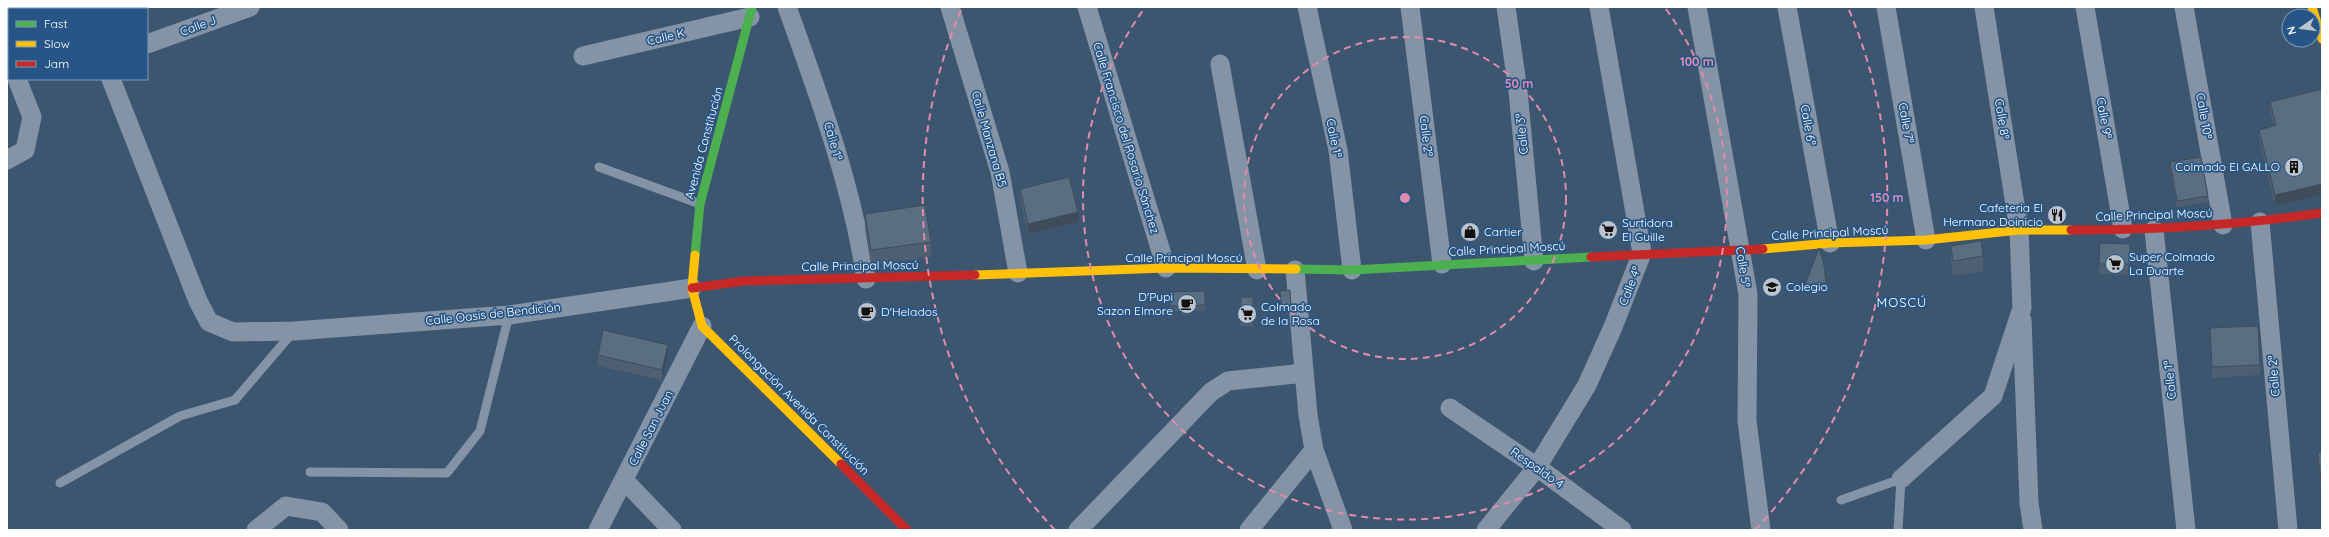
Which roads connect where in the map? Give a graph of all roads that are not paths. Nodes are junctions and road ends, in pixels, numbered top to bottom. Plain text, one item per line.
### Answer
1 (250, 7) edge
2 (787, 7) edge
3 (950, 7) edge
4 (1087, 7) edge
5 (1307, 7) edge
6 (1410, 7) edge
7 (1506, 7) edge
8 (1599, 7) edge
9 (1697, 7) edge
10 (1787, 7) edge
11 (1886, 7) edge
12 (1984, 7) edge
13 (2085, 7) edge
14 (2184, 7) edge
15 (2312, 7) edge
16 (751, 12) edge
17 (2322, 39) edge
18 (148, 44) edge
19 (583, 56) dead end
20 (1220, 64) dead end
21 (17, 80) edge
22 (111, 80) edge
23 (7, 160) edge
24 (599, 167) dead end
25 (700, 204) junction
26 (2322, 213) edge
27 (2260, 222) junction
28 (2223, 225) junction
29 (2123, 229) junction
30 (2019, 230) junction
31 (2154, 230) junction
32 (1926, 240) junction
33 (1830, 243) junction
34 (1741, 251) junction
35 (1642, 253) junction
36 (1534, 261) junction
37 (1442, 264) junction
38 (1166, 268) junction
39 (1256, 270) junction
40 (1295, 270) junction
41 (1352, 270) junction
42 (1018, 273) junction
43 (866, 279) junction
44 (692, 288) junction
45 (2022, 308) junction
46 (509, 315) junction
47 (702, 326) junction
48 (294, 331) junction
49 (1304, 373) junction
50 (1450, 408) dead end
51 (1314, 450) junction
52 (1537, 467) junction
53 (310, 472) dead end
54 (1901, 479) junction
55 (624, 480) junction
56 (60, 483) dead end
57 (1841, 500) dead end
58 (256, 530) edge
59 (339, 530) edge
60 (598, 530) edge
61 (672, 530) edge
62 (907, 530) edge
63 (1078, 530) edge
64 (1249, 530) edge
65 (1343, 530) edge
66 (1486, 530) edge
67 (1622, 530) edge
68 (1761, 530) edge
69 (1898, 530) edge
70 (2033, 530) edge
71 (2186, 530) edge
72 (2288, 530) edge

1 - 18 street, Calle J
2 - 43 street, Calle 1ª
3 - 42 street, Calle Manzana B5
4 - 38 street, Calle Francisco del Rosario Sánchez
5 - 41 street, Calle 1ª
6 - 37 street, Calle 2ª
7 - 36 street, Calle 3ª
8 - 35 street, Calle 4ª
9 - 34 street, Calle 5ª
10 - 33 street, Calle 6ª
11 - 32 street, Calle 7ª
12 - 30 street, Calle 8ª
13 - 29 street, Calle 9ª
14 - 28 street, Calle 10ª
15 - 17 street
16 - 19 street, Calle K
16 - 25 street, Avenida Constitución
20 - 39 street
21 - 23 street
22 - 48 street, Calle Oasis de Bendición
24 - 25 lane
25 - 44 street, Avenida Constitución
26 - 27 street, Calle Principal Moscú
27 - 28 street, Calle Principal Moscú
27 - 72 street, Calle 2ª
28 - 31 street, Calle Principal Moscú
29 - 30 street, Calle Principal Moscú
29 - 31 street, Calle Principal Moscú
30 - 32 street, Calle Principal Moscú
30 - 45 street, Calle 8ª
31 - 71 street, Calle 1ª
32 - 33 street, Calle Principal Moscú
33 - 34 street, Calle Principal Moscú
34 - 35 street, Calle Principal Moscú
34 - 68 street, Calle 5ª
35 - 36 street, Calle Principal Moscú
35 - 52 street, Calle 4ª
36 - 37 street, Calle Principal Moscú
37 - 41 street, Calle Principal Moscú
38 - 39 street, Calle Principal Moscú
38 - 42 street, Calle Principal Moscú
39 - 40 street, Calle Principal Moscú
40 - 41 street, Calle Principal Moscú
40 - 49 street
42 - 43 street, Calle Principal Moscú
43 - 44 street, Calle Principal Moscú
44 - 46 street, Calle Oasis de Bendición
44 - 47 street
45 - 54 street
45 - 70 street, Calle 8ª
46 - 48 street, Calle Oasis de Bendición
46 - 53 lane
47 - 55 street, Calle San Juan
47 - 62 street, Prolongación Avenida Constitución
48 - 56 lane
49 - 51 street
49 - 63 street
50 - 52 street, Respaldo 4
51 - 64 street
51 - 65 street
52 - 66 street, Calle 4ª
52 - 67 street, Respaldo 4
54 - 57 lane
54 - 69 lane
55 - 60 street, Calle San Juan
55 - 61 street
58 - 59 street

